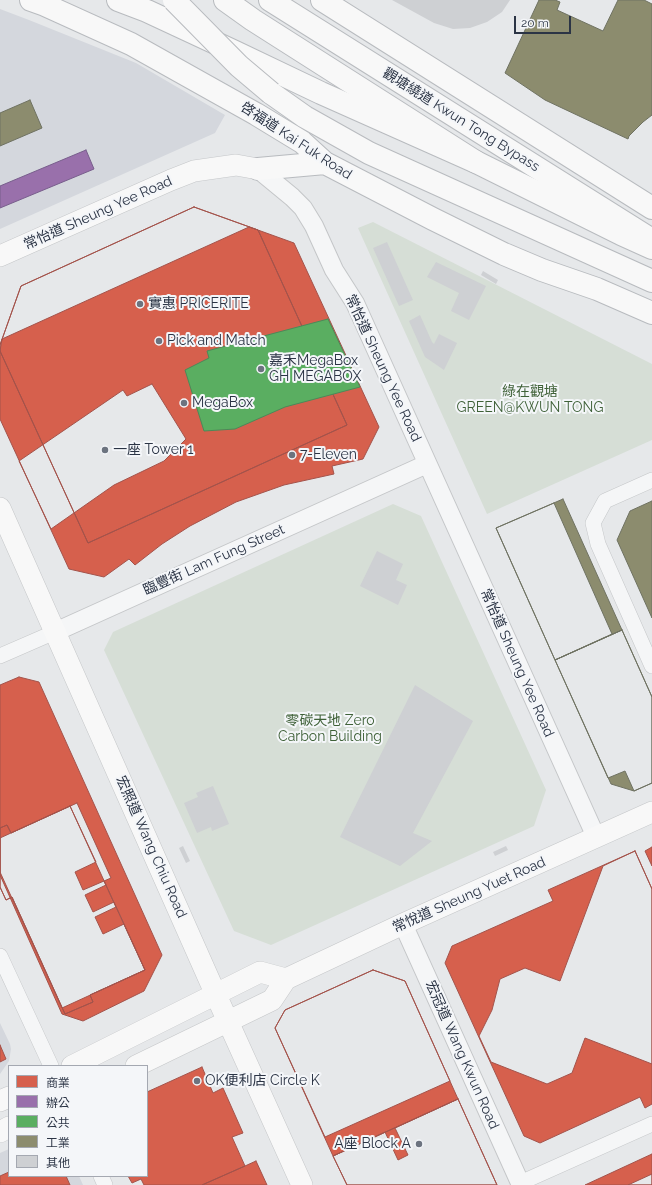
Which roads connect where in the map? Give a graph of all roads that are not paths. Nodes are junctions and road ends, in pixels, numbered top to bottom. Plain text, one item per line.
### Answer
1 (31, 0) edge
2 (118, 0) edge
3 (174, 0) edge
4 (225, 0) edge
5 (270, 0) edge
6 (322, 0) edge
7 (476, 162) junction
8 (325, 163) junction
9 (258, 169) junction
10 (652, 208) edge
11 (652, 240) edge
12 (652, 248) edge
13 (0, 256) edge
14 (652, 280) edge
15 (652, 313) edge
16 (427, 464) junction
17 (652, 480) edge
18 (0, 508) edge
19 (55, 632) junction
20 (0, 656) edge
21 (652, 666) edge
22 (652, 812) edge
23 (596, 837) junction
24 (403, 924) junction
25 (0, 956) edge
26 (286, 979) junction
27 (216, 995) junction
28 (228, 1022) junction
29 (51, 1065) edge
30 (74, 1065) edge
31 (138, 1065) edge
32 (652, 1124) edge
33 (521, 1184) edge
34 (302, 1185) edge

1 - 8 highway, 啓福道 Kai Fuk Road
2 - 7 highway
3 - 14 highway, bridge
4 - 7 highway
5 - 11 highway, 觀塘繞道 Kwun Tong Bypass
6 - 10 highway, 觀塘繞道 Kwun Tong Bypass
7 - 12 highway
8 - 9 highway
8 - 15 highway, 啓福道 Kai Fuk Road
9 - 13 main road, 常怡道 Sheung Yee Road
9 - 16 street, 常怡道 Sheung Yee Road
16 - 19 street, 臨豐街 Lam Fung Street
16 - 23 street, 常怡道 Sheung Yee Road
17 - 21 street
18 - 19 main road, 宏照道 Wang Chiu Road
19 - 20 street, 臨豐街 Lam Fung Street
19 - 27 main road, 宏照道 Wang Chiu Road
22 - 23 main road, 常悅道 Sheung Yuet Road
23 - 24 main road, 常悅道 Sheung Yuet Road
24 - 26 main road, 常悅道 Sheung Yuet Road
24 - 33 street, 宏冠道 Wang Kwun Road
25 - 29 street
26 - 27 main road
26 - 28 main road
27 - 28 main road, 宏照道 Wang Chiu Road
27 - 30 main road
28 - 31 main road
28 - 34 main road, 宏照道 Wang Chiu Road
32 - 33 street

